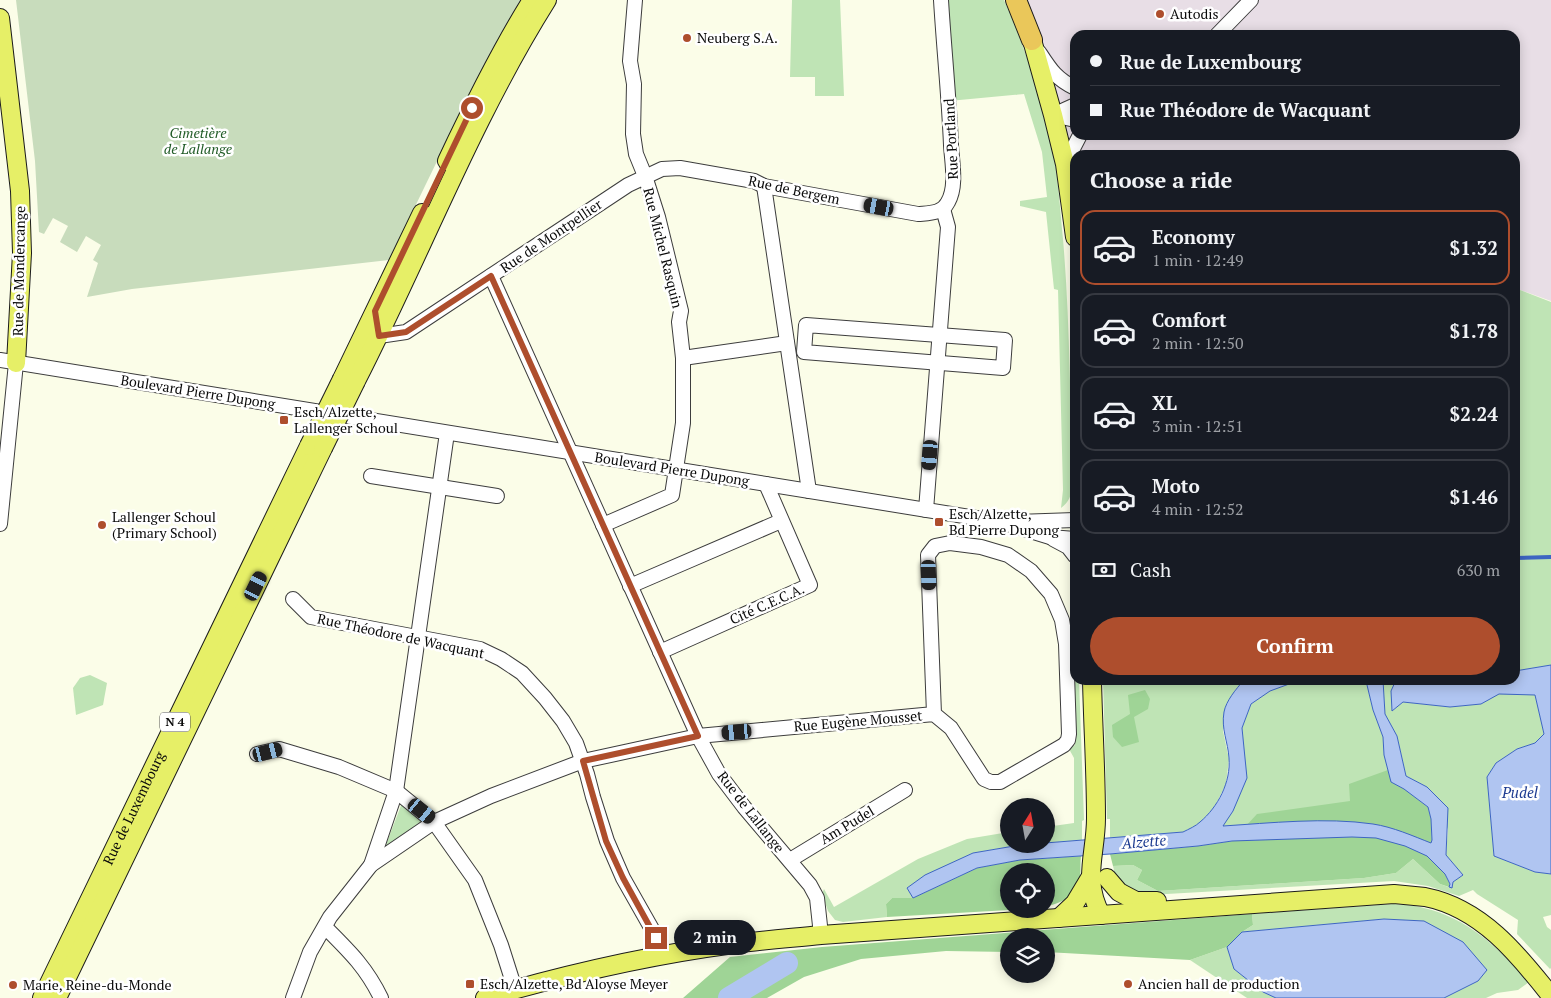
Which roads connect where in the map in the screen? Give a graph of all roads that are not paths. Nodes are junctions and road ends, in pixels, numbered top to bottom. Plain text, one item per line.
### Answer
1 (532, 0) edge
2 (547, 0) edge
3 (635, 0) edge
4 (941, 0) edge
5 (1016, 0) edge
6 (1251, 0) edge
7 (0, 18) edge
8 (1221, 30) edge
9 (1032, 40) junction
10 (1070, 86) edge
11 (1070, 107) edge
12 (1053, 115) junction
13 (1070, 119) edge
14 (1070, 154) edge
15 (1065, 164) junction
16 (645, 176) junction
17 (764, 186) junction
18 (1070, 200) edge
19 (943, 209) junction
20 (491, 276) junction
21 (375, 311) junction
22 (940, 335) junction
23 (379, 336) junction
24 (787, 343) junction
25 (683, 358) junction
26 (8, 362) edge
27 (938, 363) junction
28 (349, 380) junction
29 (447, 433) junction
30 (316, 447) junction
31 (570, 453) junction
32 (676, 470) junction
33 (371, 476) dead end
34 (766, 484) junction
35 (439, 487) junction
36 (809, 491) junction
37 (497, 496) dead end
38 (926, 510) junction
39 (1070, 520) edge
40 (781, 521) junction
41 (1001, 522) junction
42 (0, 524) edge
43 (603, 525) junction
44 (1050, 537) junction
45 (1070, 539) edge
46 (1070, 550) edge
47 (630, 586) junction
48 (292, 599) dead end
49 (418, 637) junction
50 (660, 652) junction
51 (1092, 685) edge
52 (934, 714) junction
53 (698, 736) junction
54 (258, 754) dead end
55 (583, 761) junction
56 (905, 790) dead end
57 (396, 791) junction
58 (434, 822) junction
59 (790, 860) junction
60 (371, 865) junction
61 (1098, 878) junction
62 (1225, 906) junction
63 (1101, 915) junction
64 (1059, 918) junction
65 (324, 927) junction
66 (821, 935) junction
67 (660, 956) junction
68 (515, 989) junction
69 (1551, 996) edge
70 (42, 998) edge
71 (57, 998) edge
72 (293, 998) edge
73 (381, 998) edge
74 (485, 998) edge

1 - 21 main road, Rue de Luxembourg / N 4
2 - 23 main road, Rue de Luxembourg / N 4
3 - 16 street
4 - 19 street, Rue Portland
5 - 9 highway
6 - 8 street
7 - 26 main road, Rue de Mondercange
9 - 10 street
9 - 12 main road
11 - 12 street
12 - 13 street
12 - 15 main road
14 - 15 street
15 - 18 main road
16 - 17 street, Rue de Bergem
16 - 20 street, Rue de Montpellier
16 - 25 street, Rue Michel Rasquin
17 - 19 street, Rue de Bergem
17 - 24 street
19 - 22 street
20 - 23 street, Rue de Montpellier
20 - 31 street, Rue de Lallange
21 - 23 main road
21 - 28 main road, Rue de Luxembourg / N 4
22 - 27 street
22 - 27 street
22 - 27 street
23 - 28 main road, Rue de Luxembourg / N 4
24 - 25 street
24 - 36 street
25 - 32 street, Rue Michel Rasquin
26 - 29 street, Boulevard Pierre Dupong
26 - 42 street, Rue de Mondercange
27 - 38 street
28 - 30 main road, Rue de Luxembourg / N 4, bridge
29 - 31 street, Boulevard Pierre Dupong
29 - 35 street
30 - 70 main road, Rue de Luxembourg / N 4
30 - 71 main road, Rue de Luxembourg / N 4
31 - 32 street, Boulevard Pierre Dupong
31 - 43 street, Rue de Lallange
32 - 34 street, Boulevard Pierre Dupong
32 - 43 street, Rue Michel Rasquin
33 - 35 street
34 - 36 street, Boulevard Pierre Dupong
34 - 40 street, Cité C.E.C.A.
35 - 37 street
35 - 49 street
36 - 38 street, Boulevard Pierre Dupong
38 - 41 street, Boulevard Pierre Dupong
39 - 41 street, Boulevard Pierre Dupong
40 - 47 street
40 - 50 street, Cité C.E.C.A.
41 - 44 street, Boulevard Pierre Dupong
43 - 47 street, Rue de Lallange
44 - 45 street, Boulevard Pierre Dupong
44 - 46 street, Boulevard Pierre Dupong
47 - 50 street, Rue de Lallange
48 - 49 street, Rue Théodore de Wacquant
49 - 55 street, Rue Théodore de Wacquant
49 - 57 street
50 - 53 street, Rue de Lallange
51 - 61 main road
52 - 52 street, Rue Eugène Mousset
52 - 53 street, Rue Eugène Mousset
53 - 55 street, Rue Eugène Mousset
53 - 59 street, Rue de Lallange
54 - 57 street
55 - 58 street, Rue Eugène Mousset
55 - 67 street, Rue Théodore de Wacquant
56 - 59 street, Am Pudel
57 - 58 street
57 - 60 street
58 - 60 street, Rue Eugène Mousset
58 - 68 street
59 - 66 street, Rue de Lallange
60 - 65 street
61 - 62 main road
61 - 63 main road
61 - 64 main road
62 - 63 main road
62 - 69 main road
63 - 64 main road
64 - 66 main road
65 - 72 street
65 - 73 street
66 - 67 main road
67 - 68 main road
68 - 74 main road

